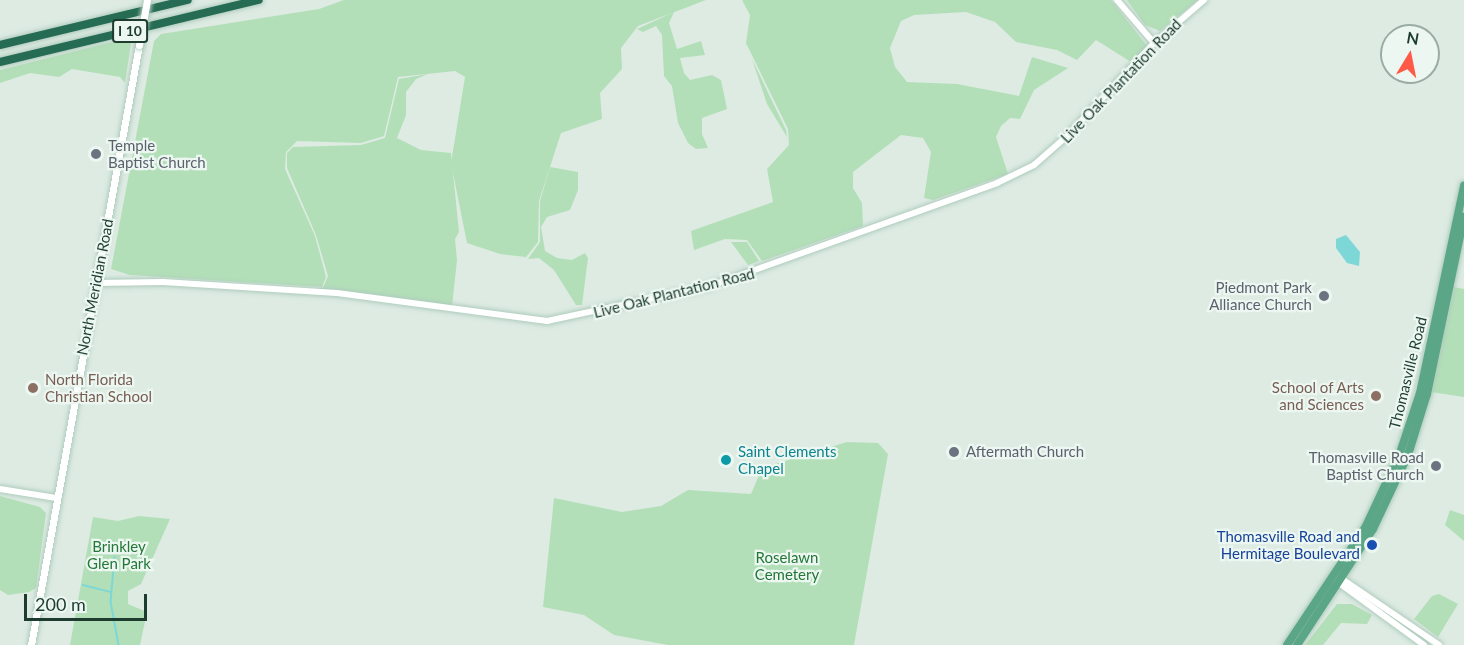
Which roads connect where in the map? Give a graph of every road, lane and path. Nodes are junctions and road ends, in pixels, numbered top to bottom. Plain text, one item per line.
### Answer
1 (147, 0) edge
2 (188, 0) edge
3 (259, 0) edge
4 (1117, 0) edge
5 (1204, 0) edge
6 (1154, 43) junction
7 (0, 45) edge
8 (0, 62) edge
9 (1464, 186) edge
10 (1464, 217) edge
11 (96, 284) junction
12 (1445, 292) junction
13 (1435, 338) junction
14 (0, 489) edge
15 (56, 498) junction
16 (1343, 577) junction
17 (1336, 581) junction
18 (31, 645) edge
19 (1287, 645) edge
20 (1297, 645) edge
21 (1424, 645) edge
22 (1439, 645) edge

1 - 11 main road, North Meridian Road, bridge
2 - 7 highway, I 10
3 - 8 highway, I 10
4 - 6 street
5 - 6 street, Live Oak Plantation Road
6 - 11 street, Live Oak Plantation Road
9 - 12 main road, Thomasville Road
10 - 12 main road, Thomasville Road
11 - 15 main road, North Meridian Road
12 - 13 main road, Thomasville Road
13 - 16 main road, Thomasville Road
13 - 17 main road, Thomasville Road
14 - 15 street
15 - 18 main road, North Meridian Road
16 - 17 main road, Thomasville Road
16 - 22 street
17 - 19 main road, Thomasville Road
17 - 20 main road, Thomasville Road
17 - 21 street

